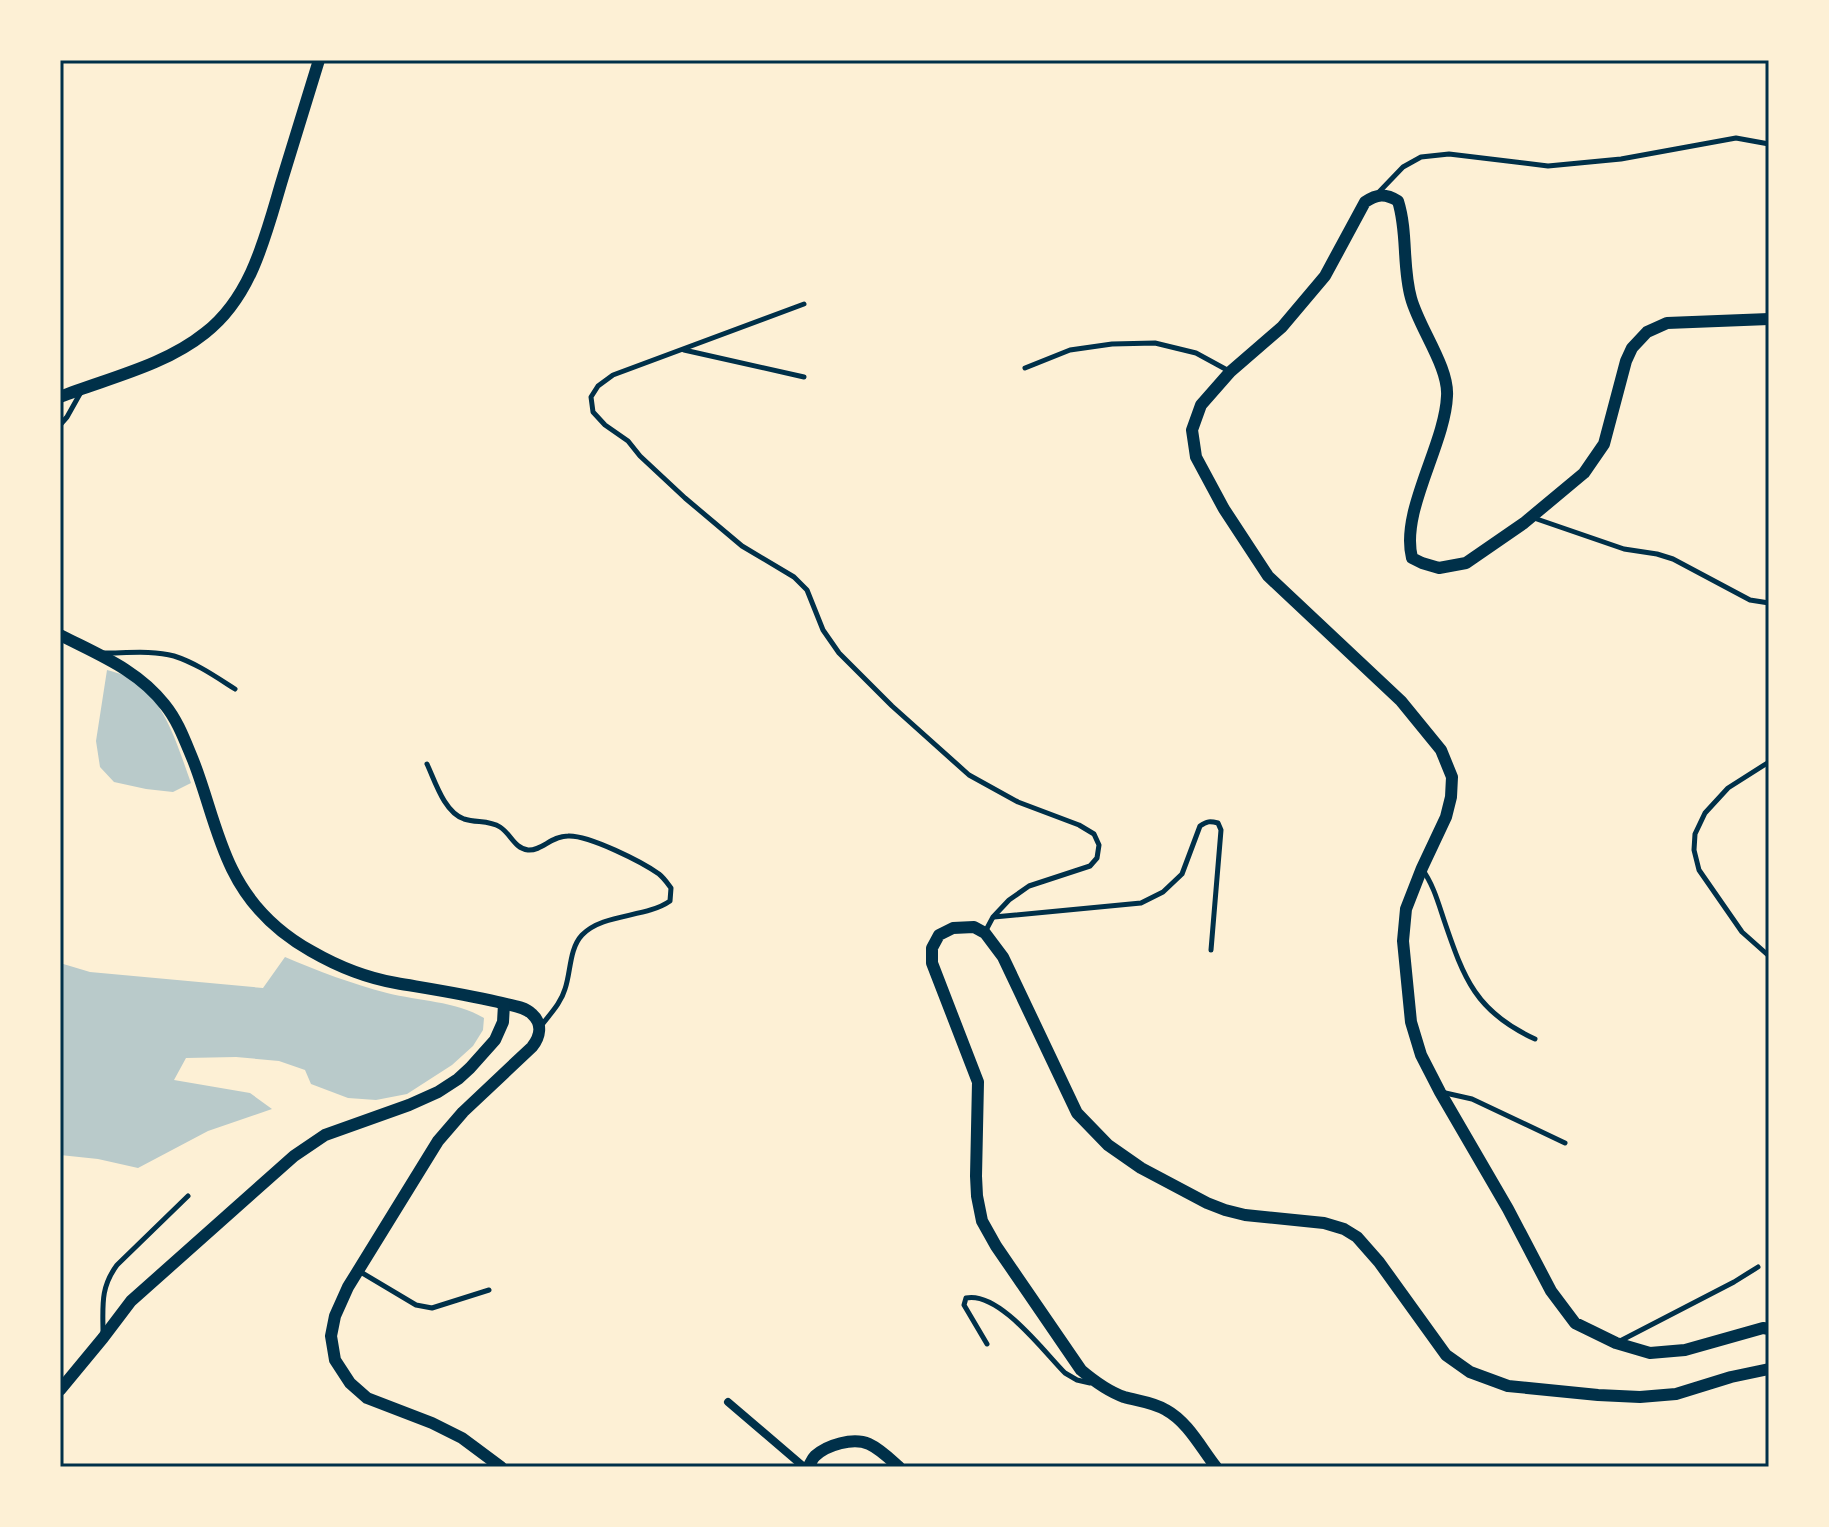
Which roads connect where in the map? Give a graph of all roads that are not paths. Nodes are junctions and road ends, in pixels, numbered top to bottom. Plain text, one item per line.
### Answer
1 (319, 60) edge
2 (1769, 144) edge
3 (1376, 195) junction
4 (804, 304) dead end
5 (1769, 319) edge
6 (683, 349) junction
7 (1025, 368) dead end
8 (1230, 372) junction
9 (804, 377) dead end
10 (83, 388) junction
11 (60, 397) edge
12 (60, 425) edge
13 (1531, 517) junction
14 (1769, 603) edge
15 (60, 635) edge
16 (95, 653) junction
17 (235, 689) dead end
18 (1769, 762) edge
19 (427, 764) dead end
20 (1422, 868) junction
21 (993, 917) junction
22 (985, 933) junction
23 (1211, 950) dead end
24 (1769, 956) edge
25 (504, 1004) junction
26 (540, 1027) junction
27 (1535, 1039) dead end
28 (1440, 1092) junction
29 (1565, 1143) dead end
30 (188, 1196) dead end
31 (1758, 1267) dead end
32 (358, 1271) junction
33 (489, 1290) dead end
34 (1769, 1329) edge
35 (103, 1338) junction
36 (1616, 1343) junction
37 (987, 1344) dead end
38 (1769, 1369) edge
39 (1099, 1385) junction
40 (60, 1390) edge
41 (728, 1402) dead end
42 (501, 1467) edge
43 (806, 1467) edge
44 (899, 1467) edge
45 (1216, 1467) edge

1 - 10 main road
2 - 3 lane
3 - 8 main road
3 - 13 main road
4 - 6 lane
5 - 13 main road
6 - 9 lane
6 - 21 lane
7 - 8 lane
8 - 20 main road
10 - 11 main road
10 - 12 lane
13 - 14 lane
15 - 16 main road
16 - 17 lane
16 - 25 main road
18 - 24 lane
19 - 26 lane
20 - 27 lane
20 - 28 main road
21 - 22 lane
21 - 23 lane
22 - 38 main road
22 - 39 main road
25 - 26 main road
25 - 35 main road
26 - 32 main road
28 - 29 lane
28 - 36 main road
30 - 35 lane
31 - 36 lane
32 - 33 lane
32 - 42 main road
34 - 36 main road
35 - 40 main road
37 - 39 lane
39 - 45 main road
41 - 43 street
43 - 44 main road

